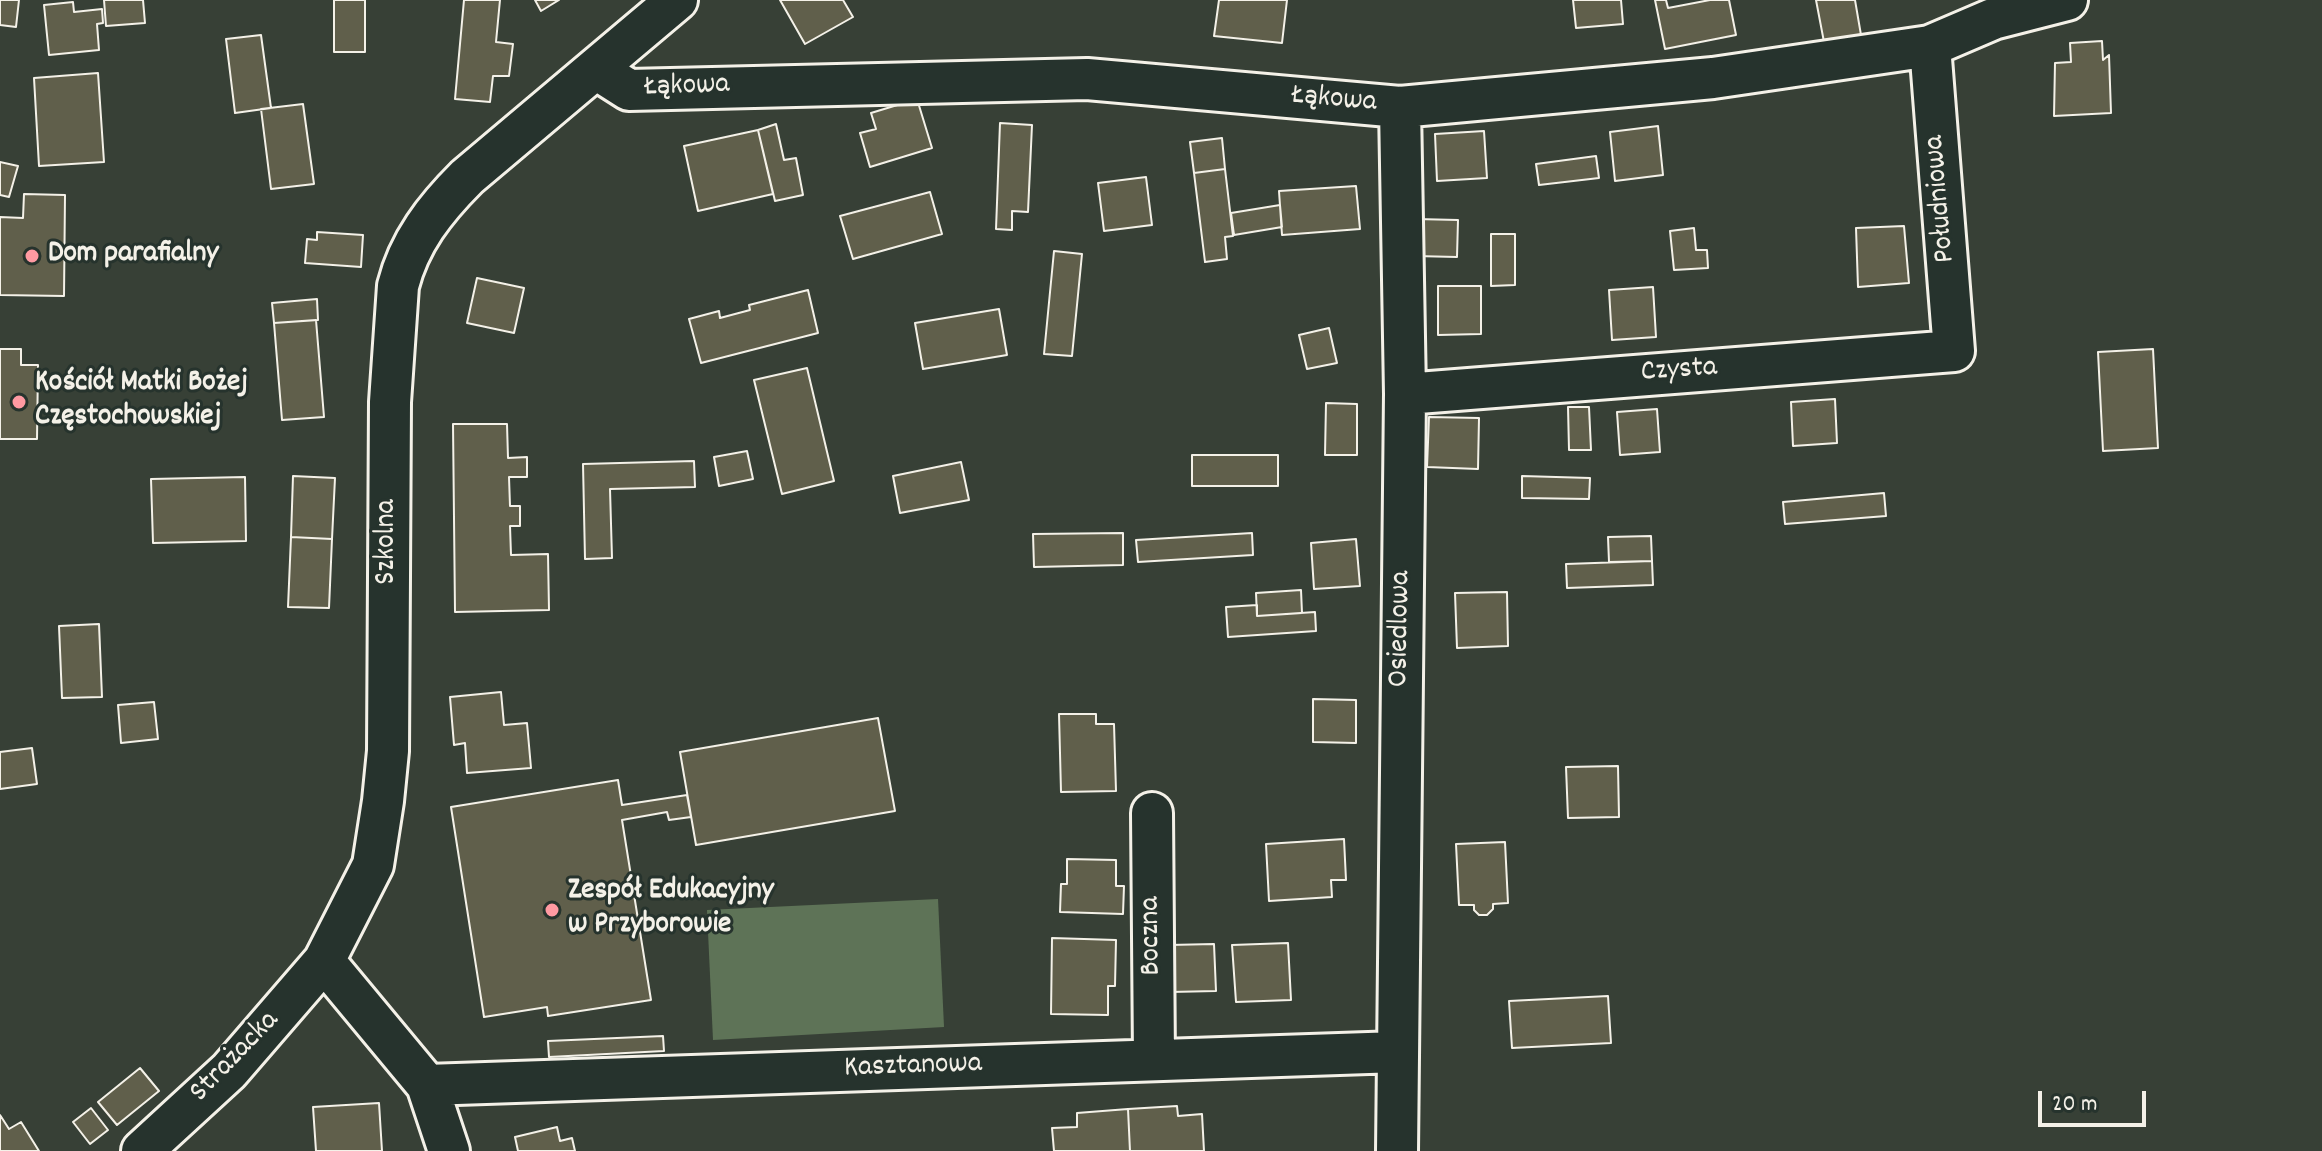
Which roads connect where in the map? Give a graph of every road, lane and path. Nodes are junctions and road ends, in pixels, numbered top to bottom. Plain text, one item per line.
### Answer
1 (677, 0) edge
2 (2067, 0) edge
3 (1930, 46) junction
4 (596, 69) junction
5 (1400, 107) junction
6 (1954, 351) joint
7 (1405, 394) junction
8 (1152, 813) dead end
9 (324, 961) junction
10 (1398, 1052) junction
11 (1154, 1060) junction
12 (427, 1085) junction
13 (142, 1151) edge
14 (449, 1151) edge
15 (1397, 1151) edge

1 - 4 street, Szkolna
2 - 3 street, Łąkowa
3 - 5 street, Łąkowa
3 - 6 street, Południowa
4 - 5 street, Łąkowa
4 - 9 street, Szkolna
5 - 7 street, Osiedlowa
6 - 7 street, Czysta
7 - 10 street, Osiedlowa
8 - 11 street, Boczna
9 - 12 street
9 - 13 street, Strażacka
10 - 11 street, Kasztanowa
10 - 15 street, Osiedlowa
11 - 12 street, Kasztanowa
12 - 14 street

